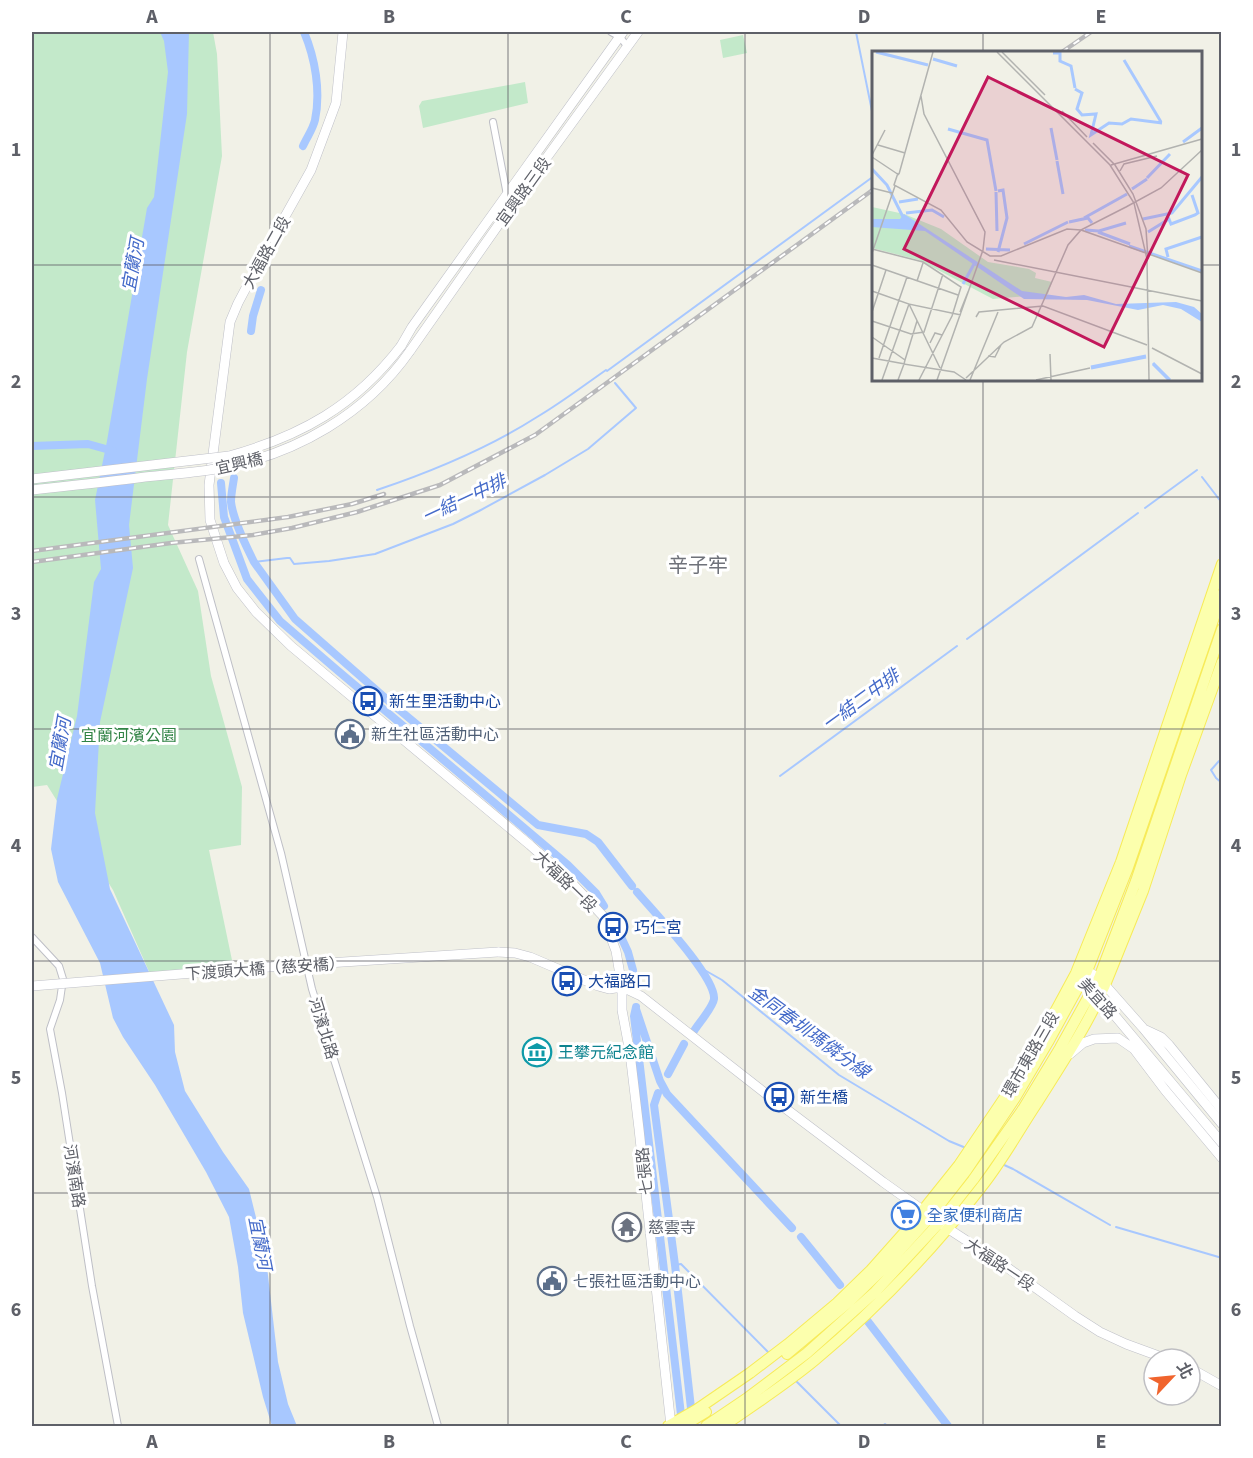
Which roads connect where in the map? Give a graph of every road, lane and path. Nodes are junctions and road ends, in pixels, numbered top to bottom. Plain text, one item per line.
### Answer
1 (343, 32) edge
2 (638, 32) edge
3 (618, 33) edge
4 (627, 46) junction
5 (493, 122) dead end
6 (506, 194) junction
7 (513, 204) junction
8 (406, 349) junction
9 (210, 478) joint
10 (32, 479) edge
11 (32, 490) edge
12 (199, 559) dead end
13 (1221, 564) edge
14 (1221, 594) edge
15 (1221, 629) edge
16 (1221, 662) edge
17 (32, 937) edge
18 (1087, 971) junction
19 (1078, 977) junction
20 (1102, 981) junction
21 (32, 986) edge
22 (622, 987) junction
23 (1095, 994) junction
24 (1143, 1028) junction
25 (1118, 1038) junction
26 (1134, 1039) junction
27 (1066, 1057) junction
28 (1056, 1073) junction
29 (1027, 1102) junction
30 (1221, 1110) edge
31 (1221, 1124) edge
32 (1221, 1143) edge
33 (1221, 1158) edge
34 (935, 1220) junction
35 (1142, 1350) edge
36 (1202, 1375) edge
37 (1221, 1386) edge
38 (700, 1418) edge
39 (118, 1426) edge
40 (438, 1426) edge
41 (670, 1426) edge
42 (683, 1426) edge
43 (723, 1426) edge

1 - 9 street, 大福路二段
2 - 4 street, 宜興路三段
3 - 4 street
3 - 6 street, 宜興路三段
4 - 7 street, 宜興路三段
5 - 6 street
6 - 7 street
6 - 8 street, 宜興路三段
7 - 8 street, 宜興路三段
8 - 10 street, 宜興橋, bridge
8 - 11 street, 宜興橋, bridge
9 - 22 street, 大福路一段
12 - 40 street, 河濱北路
13 - 19 main road, 環市東路三段
14 - 18 main road, 環市東路三段
15 - 20 main road, 環市東路三段
16 - 20 main road, 環市東路三段
17 - 39 street, 河濱南路
18 - 19 main road, 環市東路三段
18 - 20 street, 美宜路
19 - 23 street, 美宜路
19 - 34 main road, 環市東路三段
20 - 23 main road, 環市東路三段
20 - 24 street, 美宜路
21 - 22 street, 下渡頭大橋（慈安橋）, bridge
22 - 34 street, 大福路一段
22 - 41 street, 七張路
23 - 26 street, 美宜路
23 - 27 main road, 環市東路三段
23 - 29 main road, 環市東路三段
24 - 30 street, 美宜路
24 - 31 street, 美宜路
25 - 26 street, 美宜路
25 - 27 street, 美宜路
25 - 33 street, 美宜路
26 - 32 street, 美宜路
27 - 28 main road, 環市東路三段
28 - 29 main road
28 - 34 main road, 環市東路三段
29 - 34 main road, 環市東路三段
34 - 35 street, 大福路一段
34 - 38 main road, 環市東路三段
34 - 38 main road, 環市東路三段
34 - 43 main road, 環市東路三段
36 - 37 street
38 - 41 main road, 環市東路三段
38 - 42 main road, 環市東路三段

